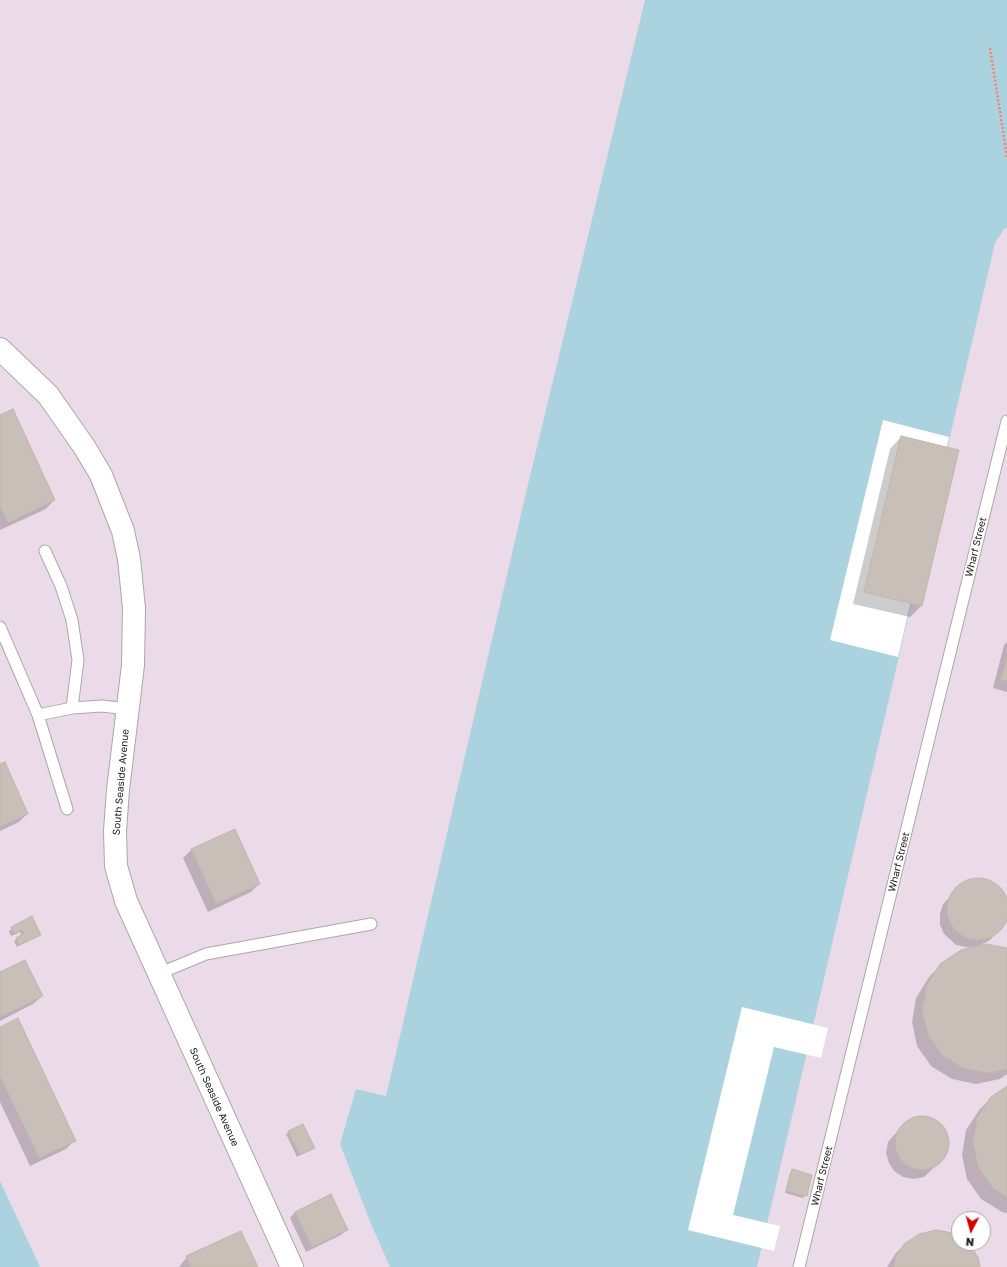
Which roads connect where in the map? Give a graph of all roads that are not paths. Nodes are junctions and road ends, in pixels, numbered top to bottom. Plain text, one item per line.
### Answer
1 (0, 350) edge
2 (1007, 421) edge
3 (998, 456) junction
4 (1007, 466) edge
5 (45, 550) dead end
6 (0, 627) edge
7 (72, 708) junction
8 (127, 709) junction
9 (38, 715) junction
10 (67, 809) dead end
11 (371, 924) dead end
12 (158, 974) junction
13 (292, 1267) edge
14 (800, 1267) edge

1 - 8 street, South Seaside Avenue
2 - 3 lane, Wharf Street
3 - 4 lane
3 - 14 lane, Wharf Street
5 - 7 lane
6 - 9 lane
7 - 8 lane
7 - 9 lane
8 - 12 street, South Seaside Avenue
9 - 10 lane
11 - 12 lane
12 - 13 street, South Seaside Avenue

